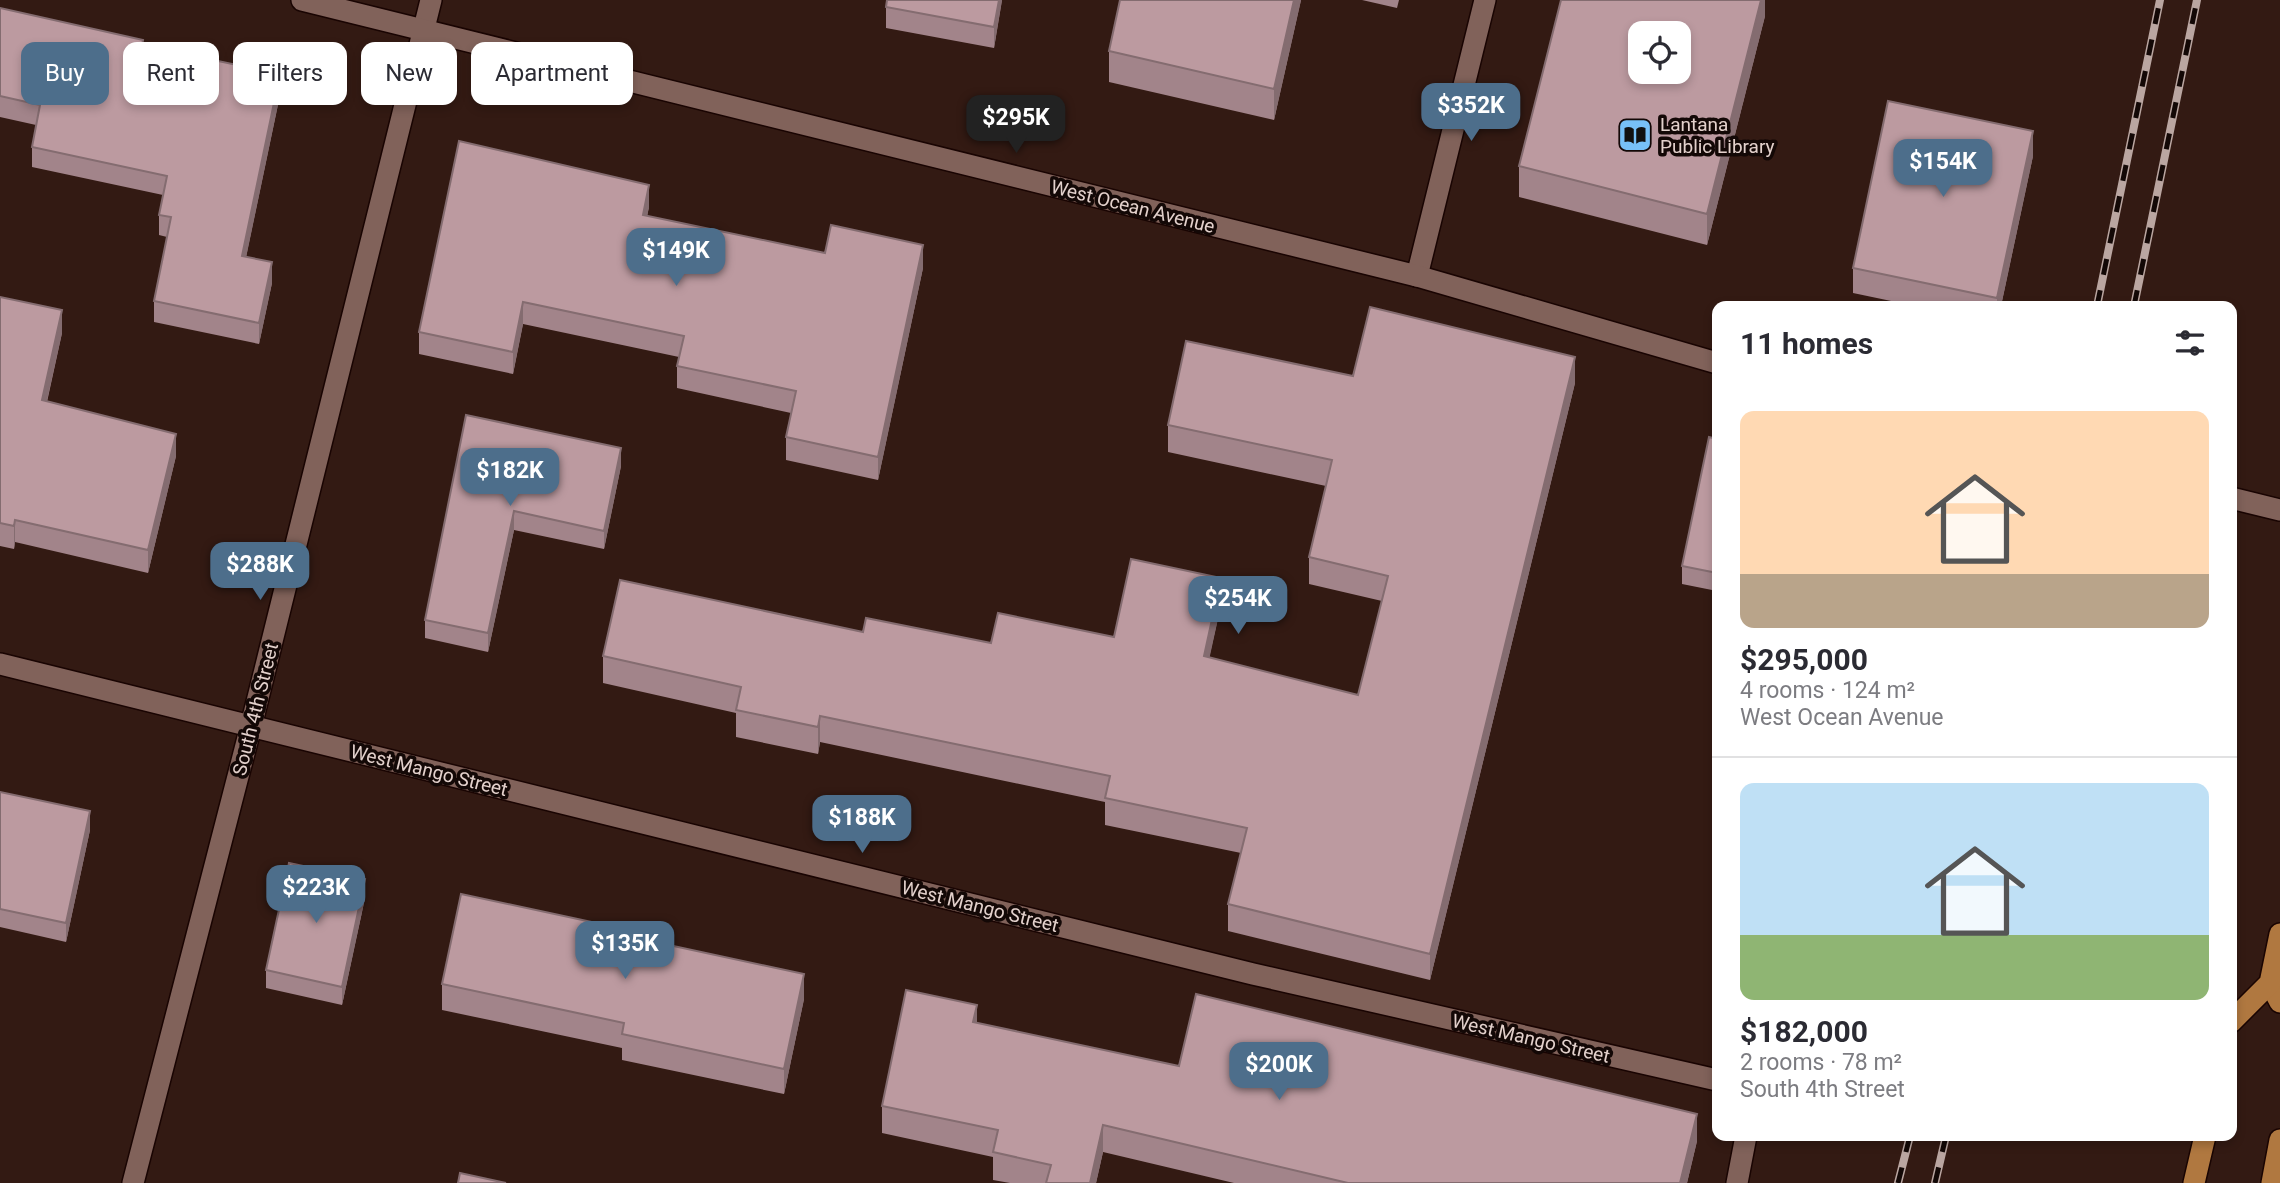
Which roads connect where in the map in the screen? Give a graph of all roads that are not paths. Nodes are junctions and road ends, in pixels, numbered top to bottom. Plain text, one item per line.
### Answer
1 (302, 0) edge
2 (431, 0) edge
3 (1485, 0) edge
4 (423, 30) junction
5 (1417, 276) junction
6 (1712, 362) edge
7 (2237, 499) edge
8 (2280, 510) edge
9 (0, 664) edge
10 (251, 726) junction
11 (2280, 934) edge
12 (2270, 983) junction
13 (2280, 1002) edge
14 (2237, 1016) edge
15 (1712, 1079) edge
16 (2280, 1140) edge
17 (1745, 1141) edge
18 (2204, 1141) edge
19 (133, 1183) edge
20 (1737, 1183) edge
21 (2194, 1183) edge
22 (2272, 1183) edge

1 - 4 street, West Ocean Avenue
2 - 4 street, South 4th Street
3 - 5 street
4 - 5 street, West Ocean Avenue
4 - 10 street, South 4th Street
5 - 6 street, West Ocean Avenue
7 - 8 street
9 - 10 street, West Mango Street
10 - 15 street, West Mango Street
10 - 19 street, South 4th Street
11 - 12 main road
12 - 13 main road
12 - 14 main road
16 - 22 main road
17 - 20 street
18 - 21 main road

